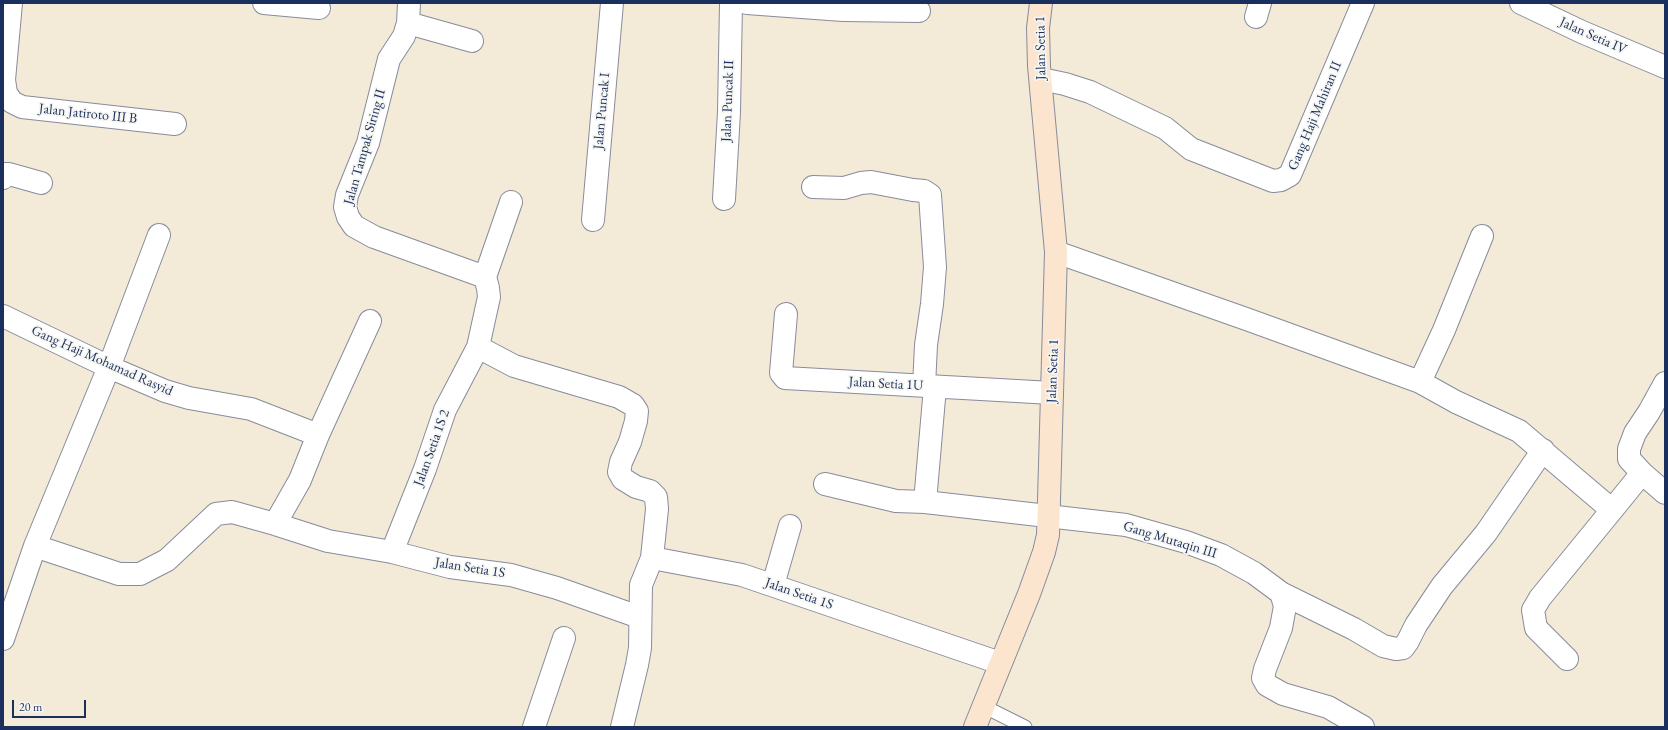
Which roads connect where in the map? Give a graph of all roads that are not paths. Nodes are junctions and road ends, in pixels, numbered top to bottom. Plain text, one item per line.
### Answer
1 (11, 3) edge
2 (264, 3) edge
3 (612, 3) edge
4 (731, 3) edge
5 (747, 3) edge
6 (1041, 3) edge
7 (1363, 3) edge
8 (1521, 3) edge
9 (843, 7) edge
10 (319, 8) dead end
11 (919, 11) dead end
12 (409, 13) edge
13 (472, 41) dead end
14 (1665, 67) edge
15 (1041, 79) junction
16 (175, 124) dead end
17 (3, 178) edge
18 (40, 183) dead end
19 (813, 187) dead end
20 (724, 199) dead end
21 (511, 202) dead end
22 (592, 220) dead end
23 (159, 235) dead end
24 (1482, 236) dead end
25 (1056, 252) junction
26 (485, 277) junction
27 (786, 314) dead end
28 (3, 316) edge
29 (370, 321) dead end
30 (478, 347) junction
31 (109, 367) junction
32 (1420, 382) junction
33 (1665, 383) edge
34 (930, 386) junction
35 (1052, 393) junction
36 (318, 435) junction
37 (1543, 450) junction
38 (1642, 473) junction
39 (825, 484) dead end
40 (1665, 493) edge
41 (925, 502) junction
42 (1612, 510) junction
43 (1049, 516) junction
44 (275, 524) junction
45 (790, 526) dead end
46 (36, 546) junction
47 (392, 552) junction
48 (652, 558) junction
49 (773, 585) junction
50 (1281, 593) junction
51 (639, 616) junction
52 (564, 638) dead end
53 (3, 640) edge
54 (1567, 659) dead end
55 (1000, 663) junction
56 (983, 706) junction
57 (534, 727) edge
58 (622, 727) edge
59 (975, 727) edge
60 (1025, 727) edge
61 (1363, 727) edge

1 - 16 street, Jalan Jatiroto III B
2 - 10 street
3 - 22 street, Jalan Puncak I
4 - 20 street, Jalan Puncak II
5 - 9 street
6 - 15 street, Jalan Setia 1
7 - 15 street, Gang Haji Mahiran II
8 - 14 street, Jalan Setia IV
9 - 11 street
12 - 13 street
12 - 26 street, Jalan Tampak Siring II
15 - 25 street, Jalan Setia 1
17 - 18 street
19 - 34 street
21 - 26 street
23 - 31 street
24 - 32 street
25 - 32 street
25 - 35 street, Jalan Setia 1
26 - 30 street
27 - 34 street, Jalan Setia 1U
28 - 31 street, Gang Haji Mohamad Rasyid
29 - 36 street
30 - 47 street, Jalan Setia 1S 2
30 - 48 street
31 - 36 street, Gang Haji Mohamad Rasyid
31 - 46 street
32 - 37 street
33 - 38 street
34 - 35 street, Jalan Setia 1U
34 - 41 street
35 - 43 street, Jalan Setia 1
36 - 44 street
37 - 42 street
37 - 50 street, Gang Mutaqin III
38 - 40 street
38 - 42 street
39 - 41 street
41 - 43 street
42 - 54 street
43 - 50 street, Gang Mutaqin III
43 - 55 street, Jalan Setia 1
44 - 46 street, Jalan Setia 1S
44 - 47 street, Jalan Setia 1S
45 - 49 street
46 - 53 street
47 - 51 street, Jalan Setia 1S
48 - 49 street, Jalan Setia 1S
48 - 51 street
49 - 55 street, Jalan Setia 1S
50 - 61 street
51 - 58 street
52 - 57 street
55 - 56 street, Jalan Setia 1
56 - 59 street, Jalan Setia 1
56 - 60 lane

